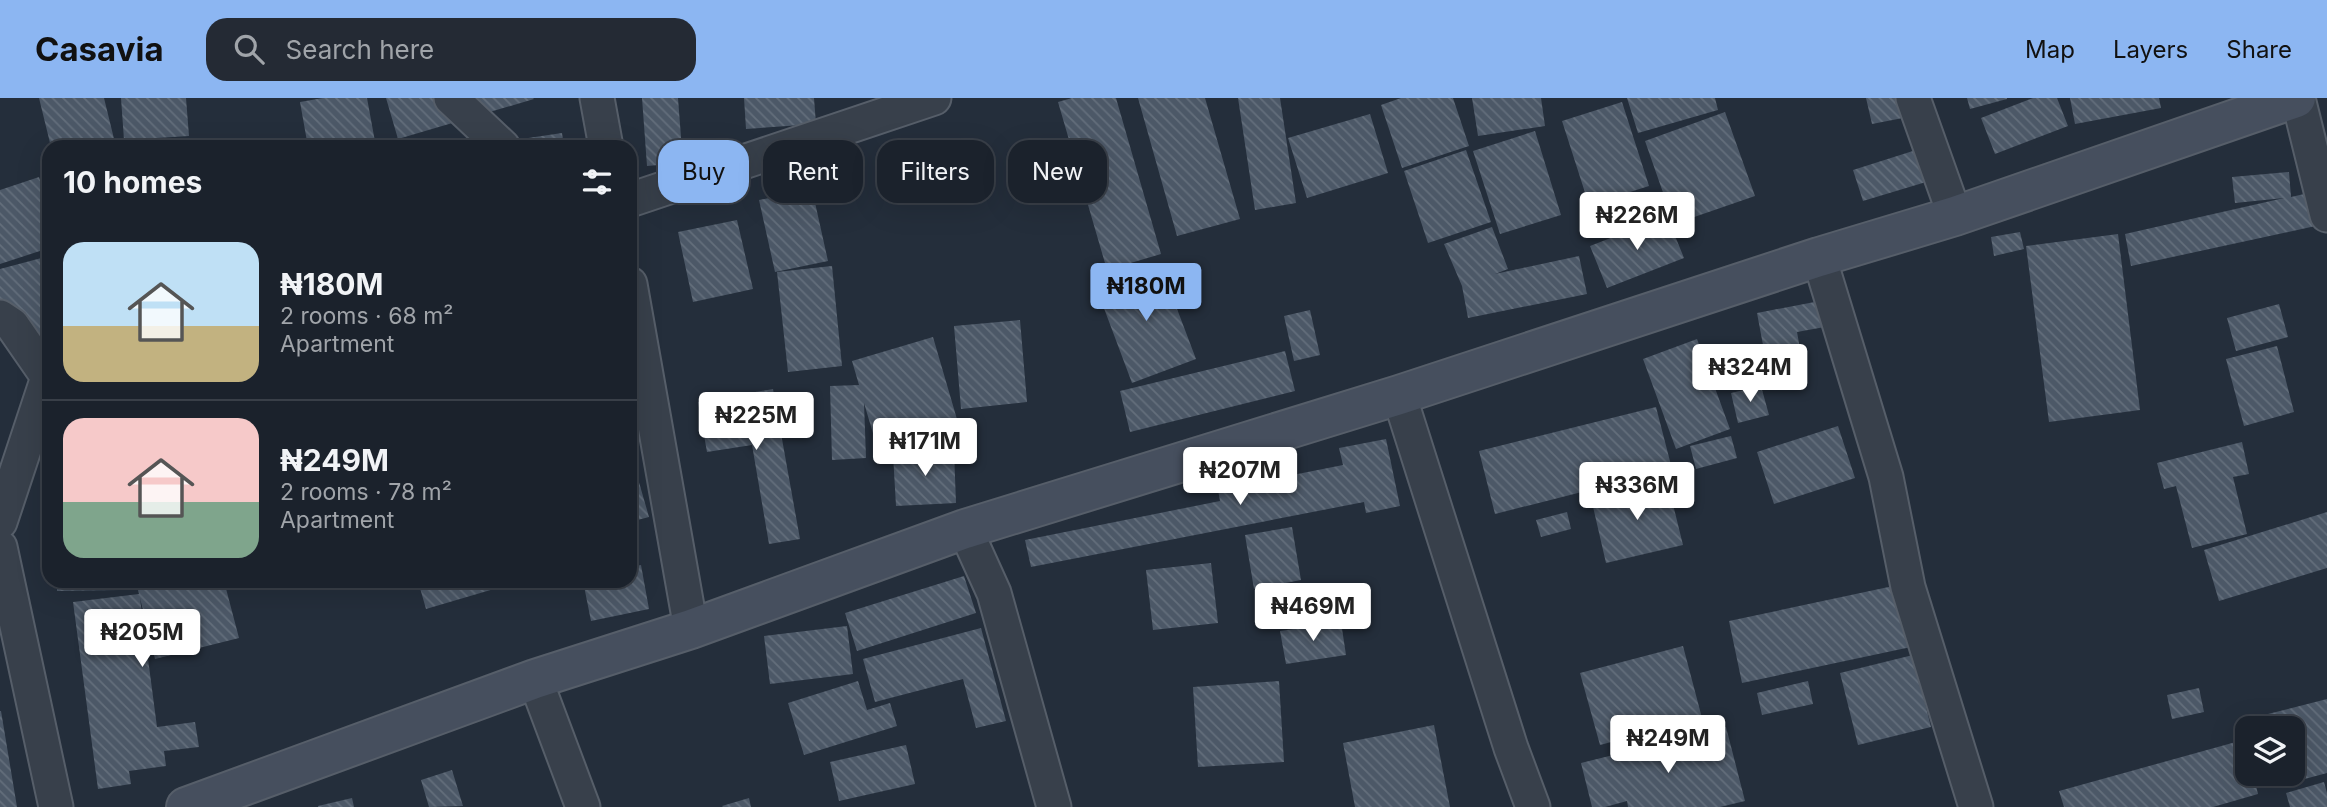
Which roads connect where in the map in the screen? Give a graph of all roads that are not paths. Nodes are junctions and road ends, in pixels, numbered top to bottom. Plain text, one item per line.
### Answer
1 (451, 98) edge
2 (597, 98) edge
3 (934, 98) edge
4 (1913, 98) edge
5 (2297, 98) edge
6 (496, 140) edge
7 (605, 140) edge
8 (637, 198) edge
9 (2327, 215) edge
10 (1955, 216) junction
11 (1819, 257) junction
12 (0, 317) edge
13 (637, 324) edge
14 (42, 367) edge
15 (1399, 395) junction
16 (42, 398) edge
17 (0, 522) edge
18 (965, 529) junction
19 (0, 547) edge
20 (691, 629) junction
21 (535, 680) junction
22 (56, 807) edge
23 (186, 807) edge
24 (583, 807) edge
25 (1054, 807) edge
26 (1533, 807) edge
27 (1976, 807) edge

1 - 6 street
2 - 7 street
3 - 8 street
4 - 10 street
5 - 9 street
5 - 10 street
10 - 11 street
11 - 15 street
11 - 27 street
12 - 14 street
13 - 20 street
15 - 18 street
15 - 26 street
16 - 17 street
18 - 20 street
18 - 25 street
19 - 22 street
20 - 21 street
21 - 23 street
21 - 24 street

